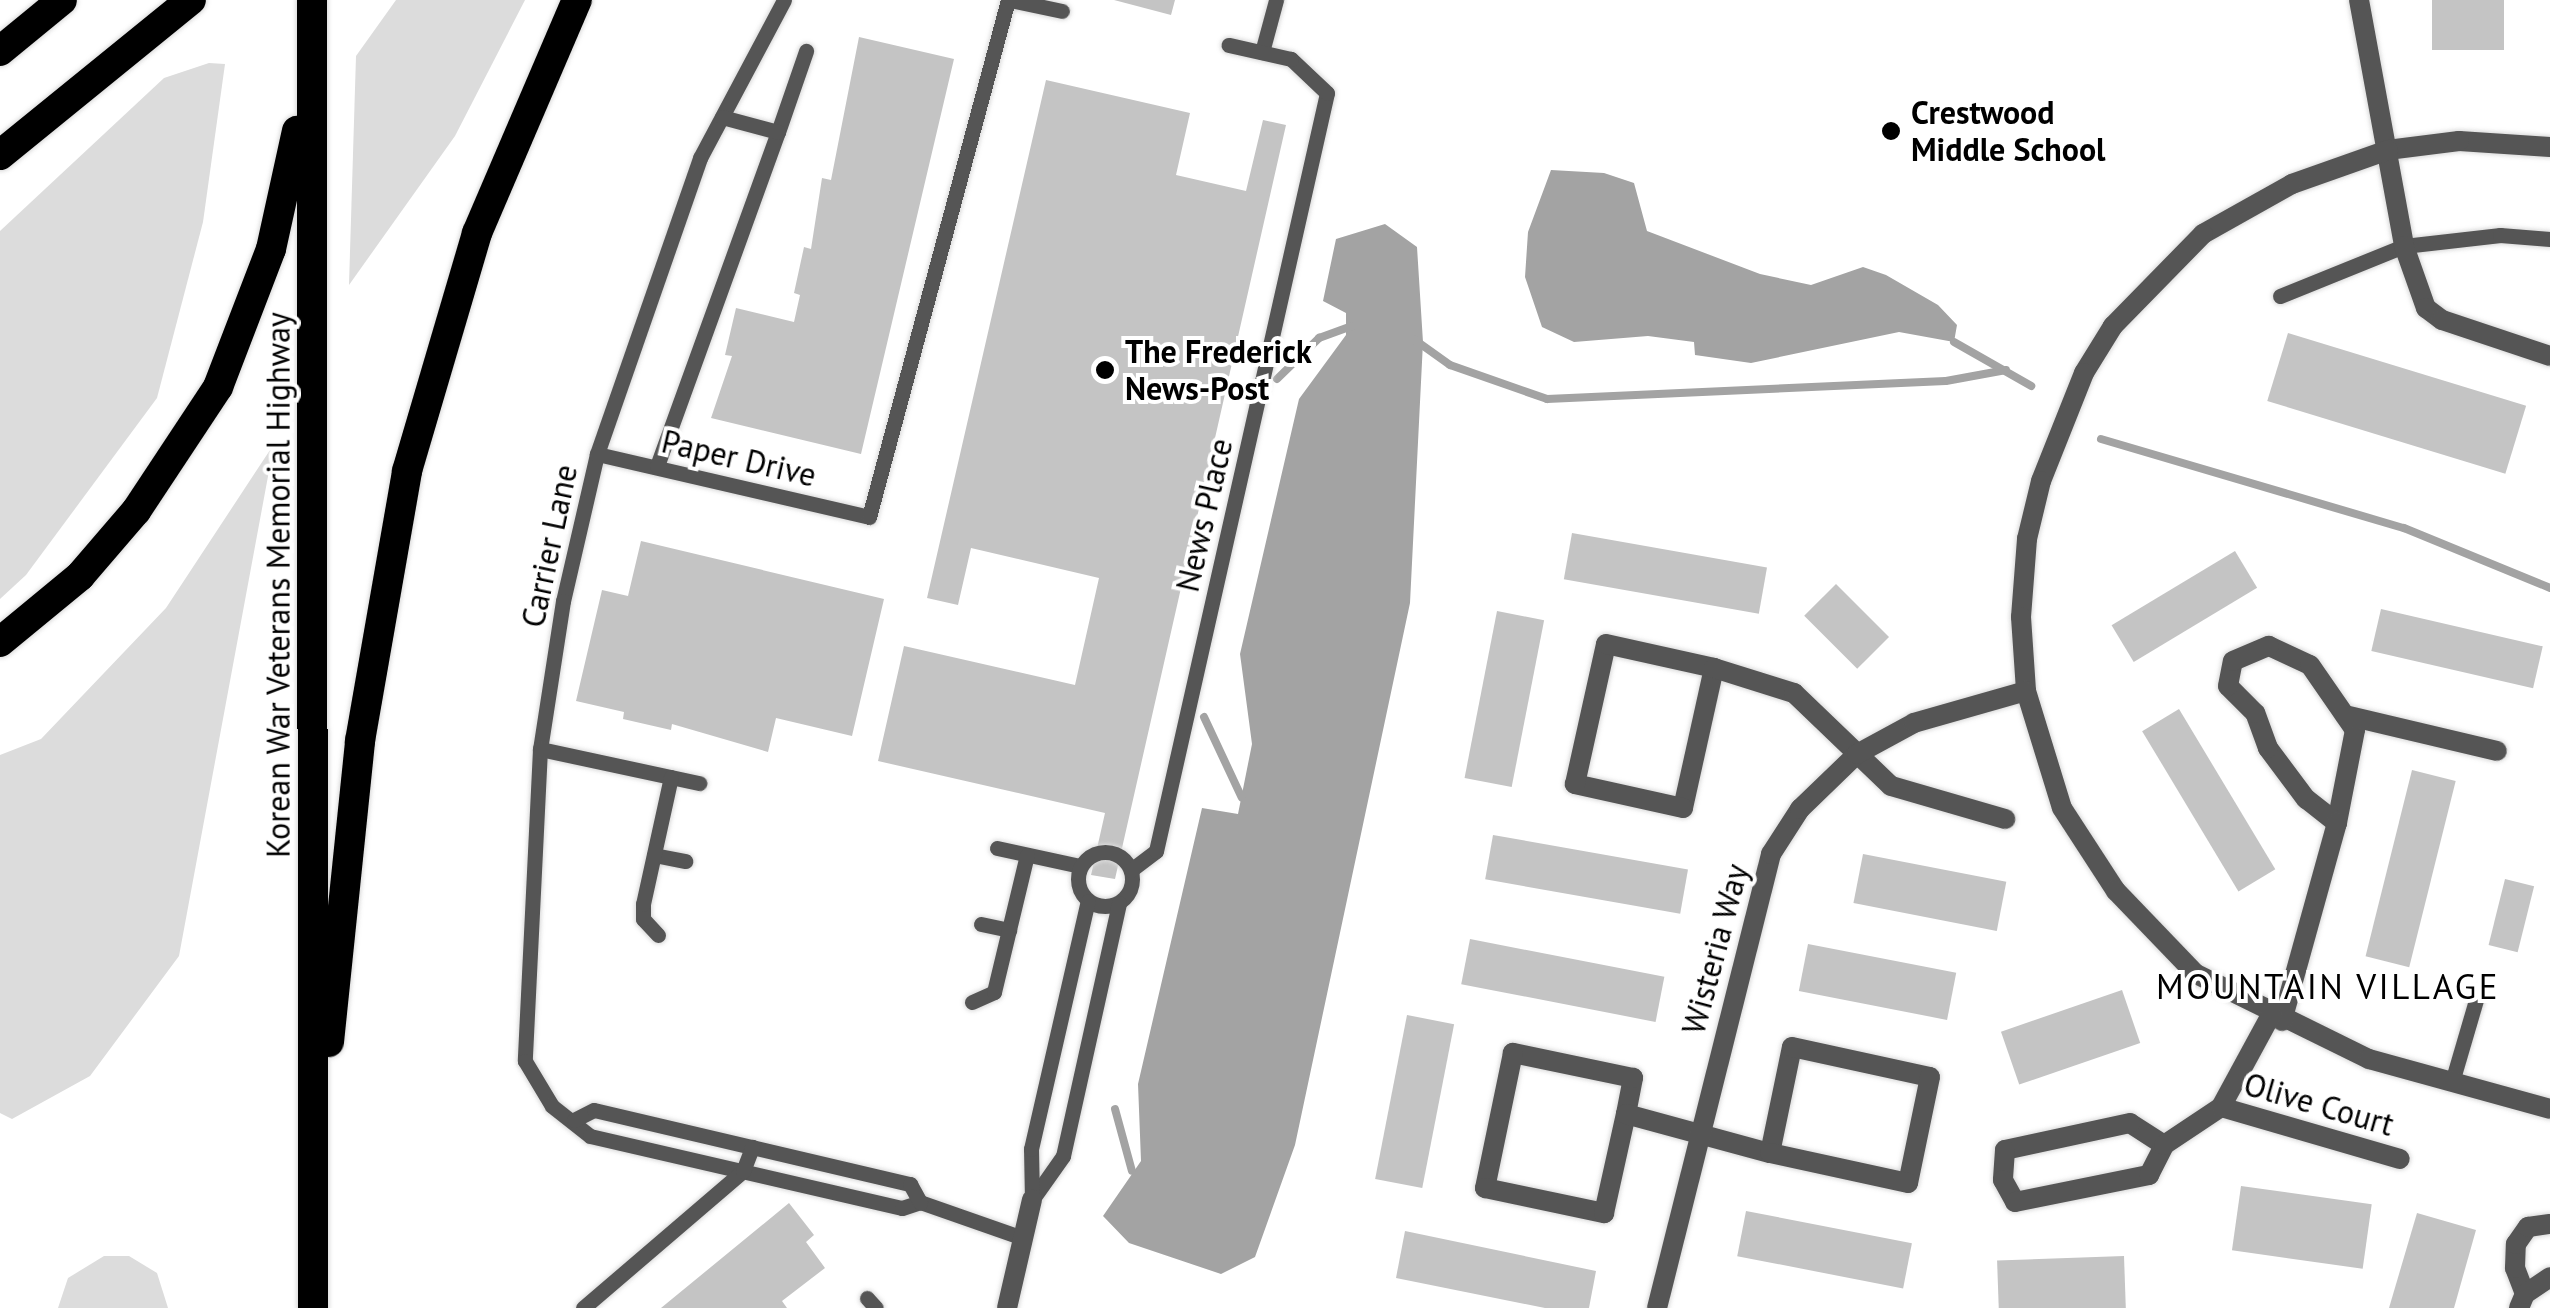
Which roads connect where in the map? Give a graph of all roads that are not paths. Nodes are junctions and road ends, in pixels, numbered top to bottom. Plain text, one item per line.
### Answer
1 (62, 0) edge
2 (191, 0) edge
3 (311, 0) edge
4 (577, 0) edge
5 (784, 0) edge
6 (1009, 0) edge
7 (1276, 0) edge
8 (2359, 0) edge
9 (1062, 11) dead end
10 (1229, 46) dead end
11 (0, 50) edge
12 (806, 51) dead end
13 (1262, 52) junction
14 (722, 117) junction
15 (778, 132) junction
16 (2550, 147) edge
17 (2388, 150) junction
18 (0, 154) edge
19 (2550, 239) edge
20 (2404, 246) junction
21 (2280, 296) dead end
22 (2550, 356) edge
23 (597, 454) junction
24 (657, 466) junction
25 (0, 642) edge
26 (1714, 668) junction
27 (2026, 691) junction
28 (2345, 716) junction
29 (540, 748) junction
30 (2498, 752) dead end
31 (1857, 754) junction
32 (671, 777) junction
33 (699, 783) dead end
34 (2005, 819) dead end
35 (2337, 823) junction
36 (997, 848) dead end
37 (654, 854) junction
38 (1027, 854) junction
39 (685, 861) dead end
40 (1080, 866) junction
41 (1131, 870) junction
42 (1088, 901) junction
43 (1119, 903) junction
44 (981, 924) dead end
45 (1009, 930) junction
46 (658, 934) dead end
47 (2478, 993) dead end
48 (972, 1002) dead end
49 (2276, 1018) junction
50 (2452, 1082) junction
51 (2221, 1107) junction
52 (2550, 1109) edge
53 (1626, 1114) junction
54 (574, 1120) junction
55 (1699, 1130) junction
56 (2164, 1145) junction
57 (752, 1146) junction
58 (1770, 1154) junction
59 (2400, 1159) dead end
60 (314, 1170) junction
61 (744, 1172) junction
62 (1032, 1200) junction
63 (920, 1202) junction
64 (2550, 1224) edge
65 (1022, 1238) junction
66 (2550, 1277) edge
67 (2522, 1301) edge
68 (313, 1308) edge
69 (583, 1308) edge
70 (1007, 1308) edge
71 (1657, 1308) edge

1 - 11 highway
2 - 18 highway
3 - 25 highway
3 - 60 highway, Korean War Veterans Memorial Highway
4 - 60 highway
5 - 14 lane, Carrier Lane
6 - 9 lane
6 - 24 lane, Paper Drive
7 - 13 lane
8 - 17 street
10 - 13 lane
12 - 15 lane
13 - 41 lane, News Place
14 - 15 lane
14 - 23 lane, Carrier Lane
15 - 24 lane
16 - 17 street
17 - 20 street
17 - 27 street
19 - 20 lane
20 - 21 lane
20 - 22 street
23 - 24 lane, Paper Drive
23 - 29 lane, Carrier Lane
26 - 26 street
26 - 31 street
27 - 31 street, Wisteria Way
27 - 49 street
28 - 30 street
28 - 35 street
28 - 35 street
29 - 32 lane
29 - 54 lane, Carrier Lane
31 - 34 street
31 - 55 street, Wisteria Way
32 - 33 lane
32 - 37 lane
35 - 49 street
36 - 38 lane
37 - 39 lane
37 - 46 lane
38 - 40 lane
38 - 45 lane
40 - 41 lane
40 - 42 lane
41 - 43 lane
42 - 43 lane
42 - 62 lane
43 - 62 lane
44 - 45 lane
45 - 48 lane
47 - 50 lane
49 - 50 street
49 - 51 street
50 - 52 street
51 - 56 street
51 - 59 street, Olive Court
53 - 53 street
53 - 55 street
54 - 57 lane, Carrier Lane
54 - 61 lane, Carrier Lane
55 - 58 street
55 - 71 street, Wisteria Way
56 - 56 street
57 - 61 lane
57 - 63 lane, Carrier Lane
58 - 58 street
60 - 68 highway
61 - 63 lane, Carrier Lane
61 - 69 lane
62 - 65 street
63 - 65 lane, Carrier Lane
64 - 67 street
65 - 70 street
66 - 67 street

